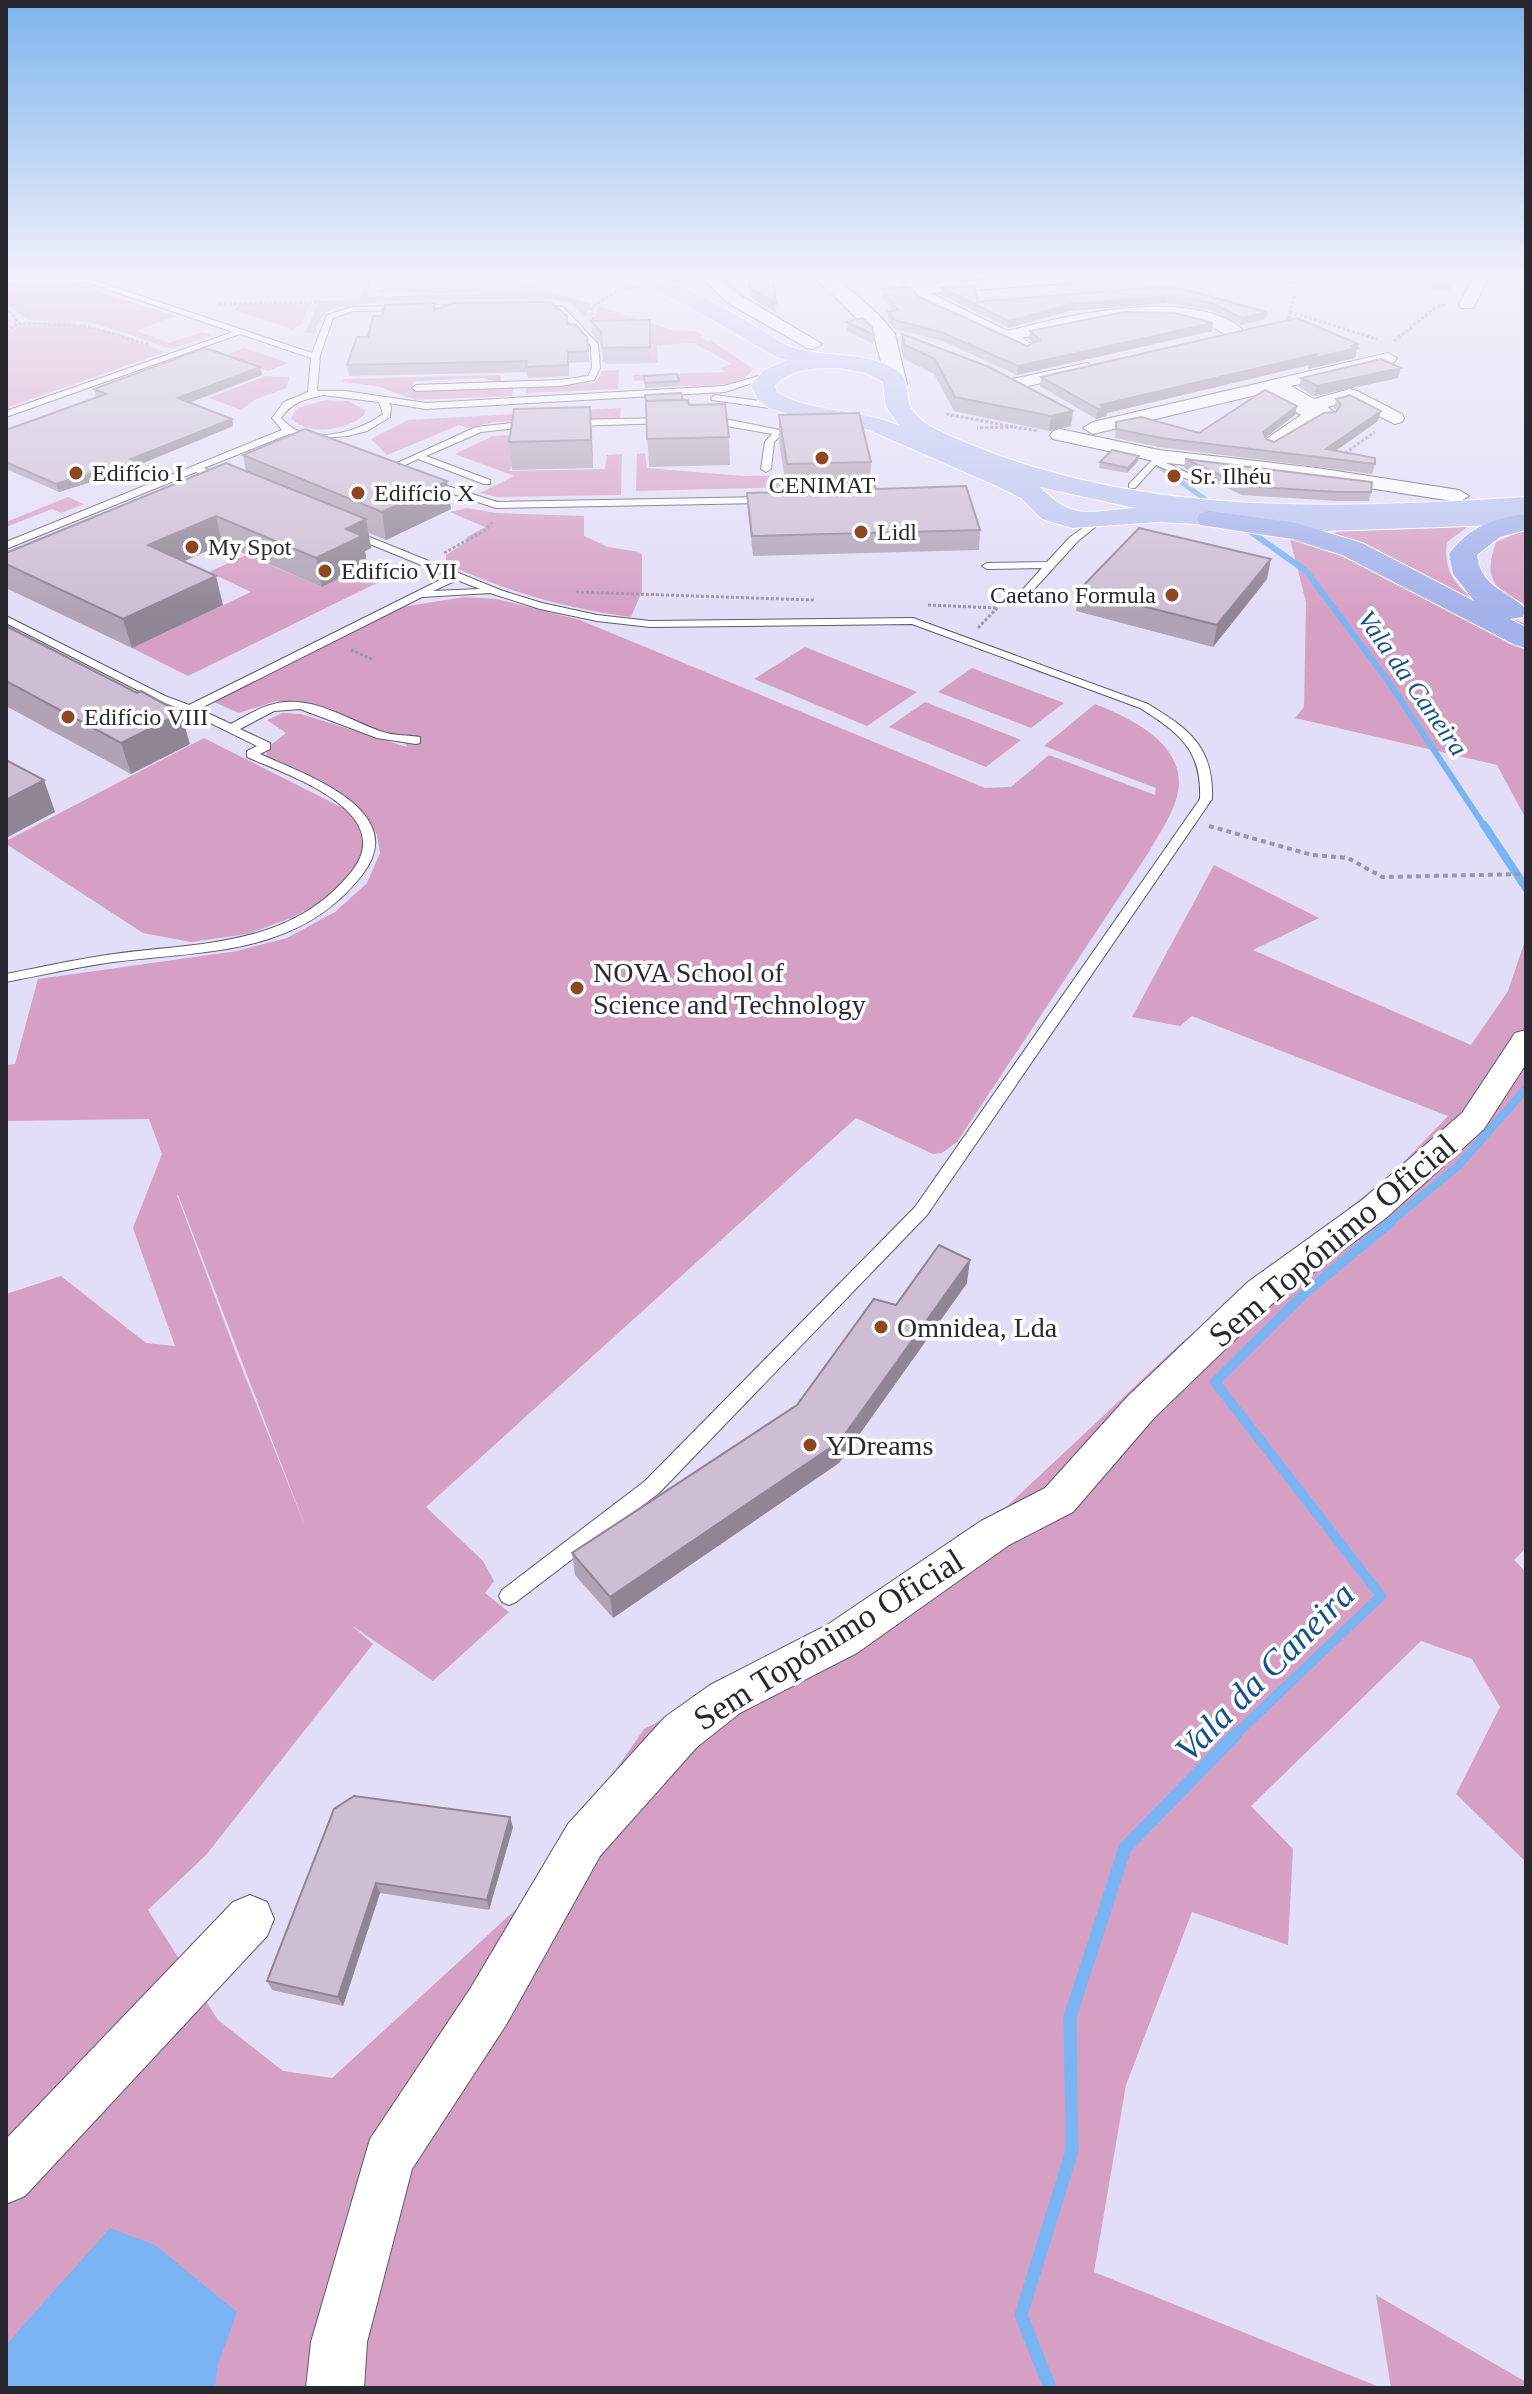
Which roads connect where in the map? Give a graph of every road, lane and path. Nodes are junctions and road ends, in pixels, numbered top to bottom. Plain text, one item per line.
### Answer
1 (896, 389) edge
2 (74, 390) edge
3 (312, 390) edge
4 (715, 390) edge
5 (764, 390) edge
6 (895, 390) edge
7 (1023, 390) edge
8 (1251, 390) edge
9 (1276, 390) edge
10 (313, 395) junction
11 (1040, 399) edge
12 (383, 402) junction
13 (1315, 409) junction
14 (798, 410) junction
15 (6, 414) edge
16 (1395, 418) joint
17 (674, 421) edge
18 (690, 421) edge
19 (379, 423) junction
20 (542, 424) edge
21 (556, 424) edge
22 (820, 425) junction
23 (287, 431) junction
24 (348, 434) junction
25 (776, 435) junction
26 (1060, 435) edge
27 (1273, 443) edge
28 (358, 447) edge
29 (1124, 449) junction
30 (418, 456) junction
31 (1157, 459) junction
32 (1337, 459) edge
33 (195, 468) junction
34 (766, 469) dead end
35 (404, 474) edge
36 (419, 480) edge
37 (487, 482) dead end
38 (1206, 484) edge
39 (240, 487) edge
40 (1459, 496) dead end
41 (784, 499) edge
42 (1108, 502) junction
43 (1526, 505) edge
44 (498, 516) dead end
45 (1526, 516) edge
46 (1210, 519) junction
47 (1060, 520) junction
48 (1526, 522) edge
49 (342, 529) edge
50 (6, 546) edge
51 (438, 560) dead end
52 (1022, 565) junction
53 (1051, 565) junction
54 (987, 566) dead end
55 (456, 576) junction
56 (574, 592) dead end
57 (499, 593) junction
58 (416, 596) junction
59 (1022, 596) dead end
60 (725, 598) dead end
61 (1526, 617) edge
62 (6, 619) edge
63 (1526, 639) edge
64 (966, 641) junction
65 (190, 709) junction
66 (231, 729) junction
67 (416, 740) dead end
68 (1191, 821) junction
69 (1526, 874) edge
70 (6, 978) edge
71 (1526, 1040) edge
72 (509, 1596) dead end
73 (250, 1919) dead end
74 (6, 2177) edge
75 (335, 2388) edge

1 - 42 main road
2 - 15 lane
3 - 10 lane
4 - 12 lane
5 - 14 main road
6 - 22 main road
7 - 11 street
8 - 29 street
9 - 13 street
10 - 12 lane
10 - 23 lane
12 - 19 lane
13 - 16 street
13 - 27 street
14 - 19 lane
14 - 22 main road
16 - 32 path
17 - 21 lane
18 - 25 lane
19 - 24 lane
20 - 30 lane
22 - 25 lane
22 - 47 main road
23 - 24 lane
23 - 33 lane
24 - 28 lane
25 - 34 lane
26 - 29 street
29 - 31 street
30 - 35 lane
30 - 37 lane
31 - 38 lane
31 - 40 street
31 - 42 lane
33 - 39 lane
33 - 50 lane
36 - 41 lane
42 - 43 main road
42 - 46 main road
42 - 47 main road
44 - 51 path
45 - 46 main road
46 - 63 highway
47 - 53 lane
48 - 61 highway
49 - 55 lane
52 - 53 lane
52 - 54 lane
52 - 64 path
53 - 59 lane
55 - 57 lane
55 - 58 lane
56 - 60 path
57 - 58 lane
57 - 64 lane
58 - 65 lane
62 - 65 lane
64 - 68 lane
65 - 66 lane
66 - 67 lane
66 - 70 lane
68 - 69 path
68 - 72 lane
71 - 75 street, Sem Topónimo Oficial
73 - 74 street

